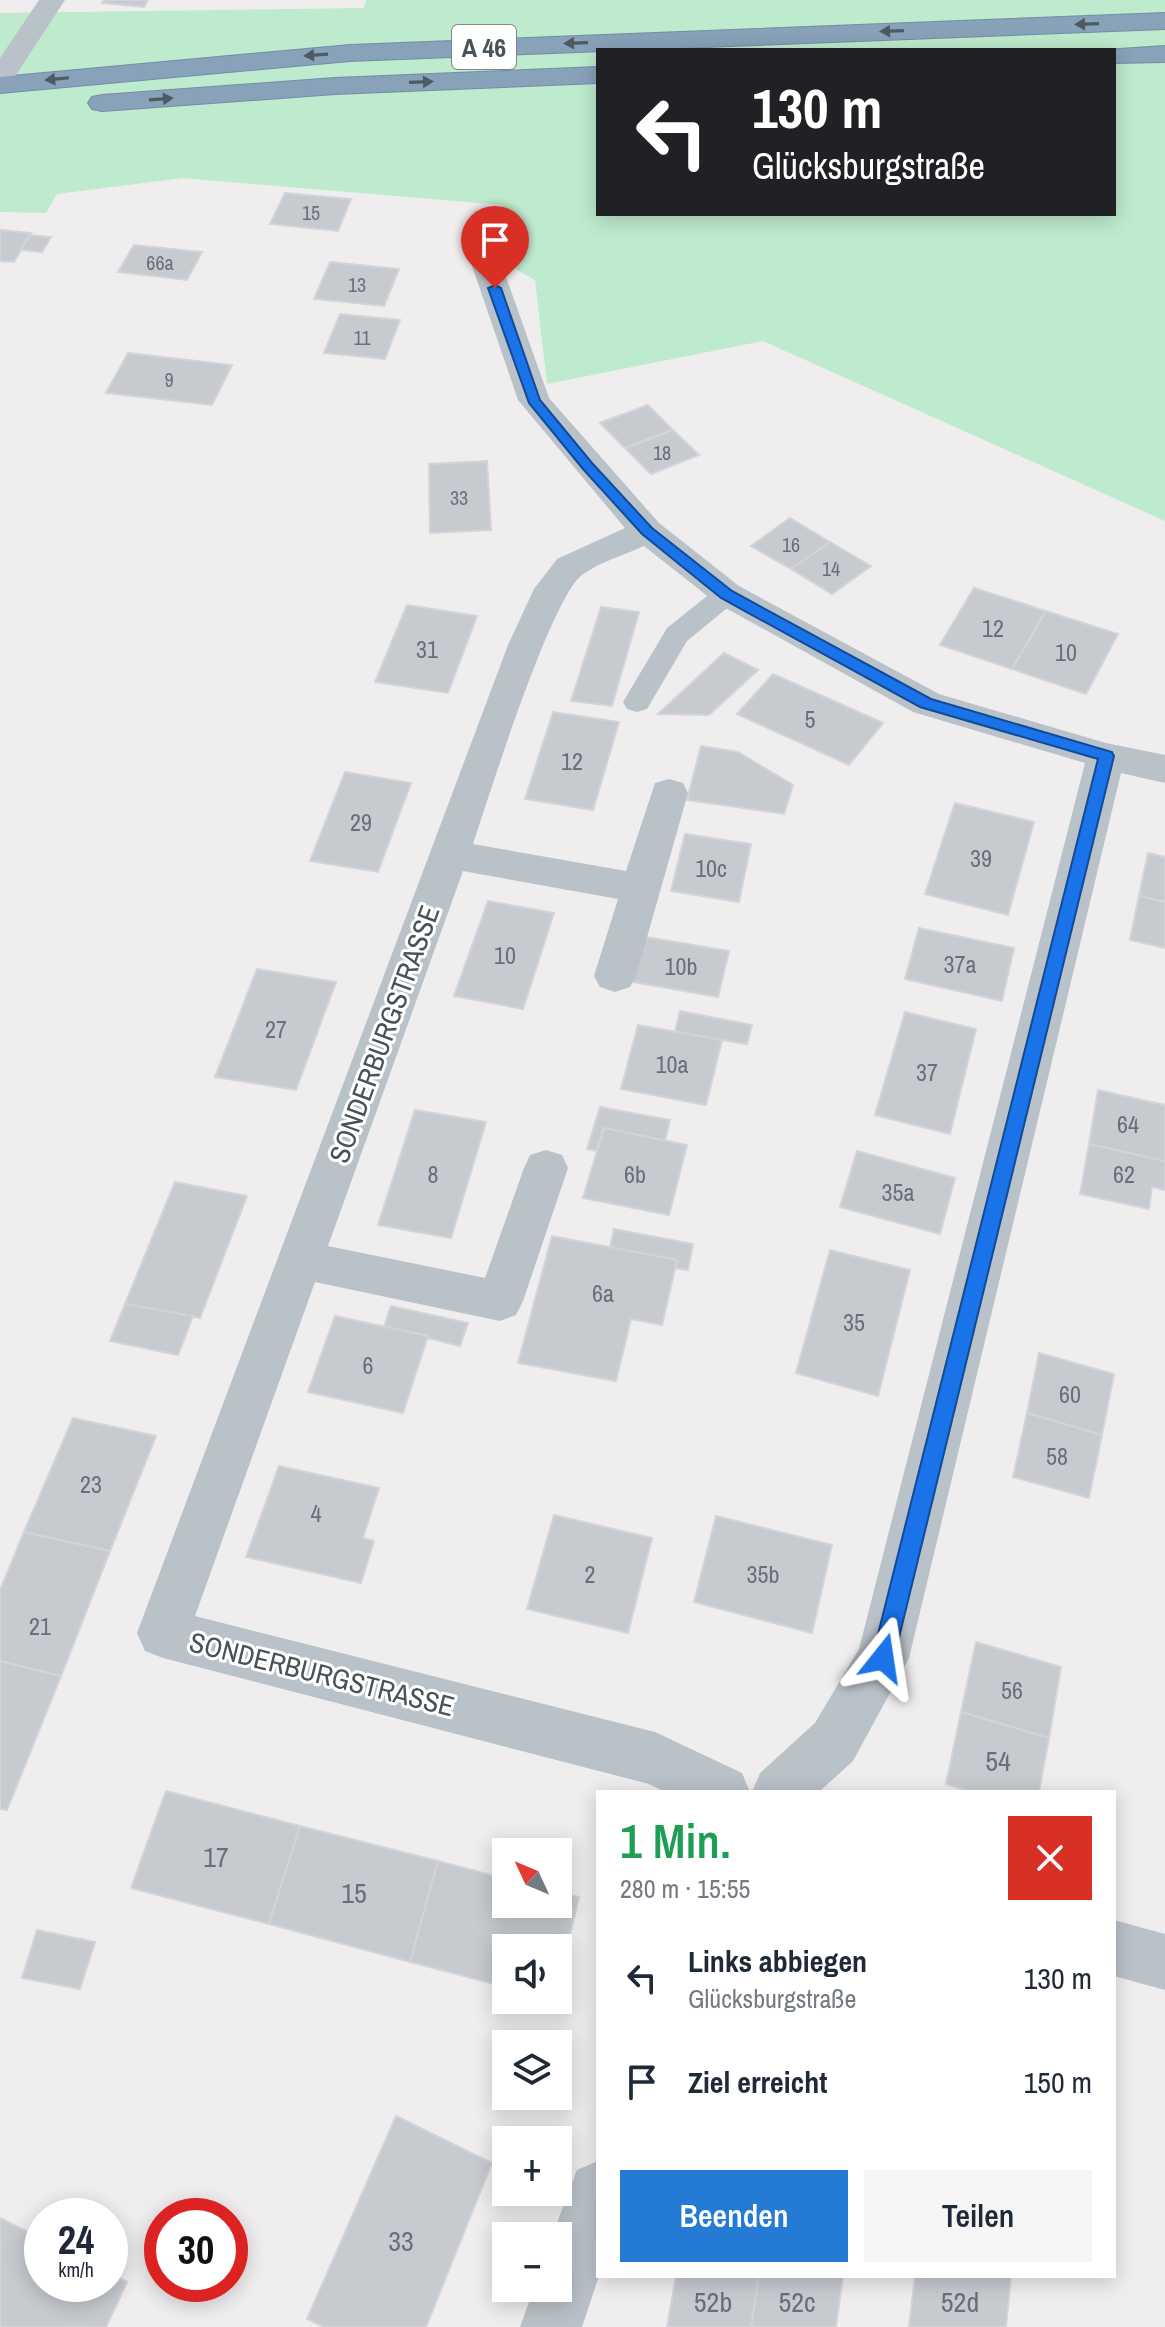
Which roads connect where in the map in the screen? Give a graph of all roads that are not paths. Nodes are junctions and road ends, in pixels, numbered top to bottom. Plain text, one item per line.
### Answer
1 (47, 7) edge
2 (1165, 21) edge
3 (1165, 54) edge
4 (1116, 55) edge
5 (596, 75) edge
6 (0, 78) edge
7 (0, 85) edge
8 (77, 105) dead end
9 (485, 260) dead end
10 (647, 531) junction
11 (727, 594) junction
12 (637, 702) dead end
13 (1106, 756) junction
14 (1165, 769) edge
15 (669, 793) dead end
16 (450, 854) junction
17 (642, 889) junction
18 (615, 976) dead end
19 (546, 1168) dead end
20 (302, 1260) junction
21 (719, 1790) edge
22 (781, 1790) edge
23 (1116, 1949) edge
24 (1165, 1962) edge
25 (596, 2197) edge
26 (551, 2327) edge

1 - 6 street
2 -> 7 highway, A 46
3 - 4 highway
8 -> 5 highway, A 46
9 - 10 street
10 - 11 street
10 - 16 street, SONDERBURGSTRASSE
11 - 12 lane
11 - 13 street
13 - 14 street
13 - 22 street
15 - 17 street
16 - 17 street
16 - 20 street, SONDERBURGSTRASSE
17 - 18 street
19 - 20 street
20 - 21 street, SONDERBURGSTRASSE
23 - 24 street
25 - 26 street

